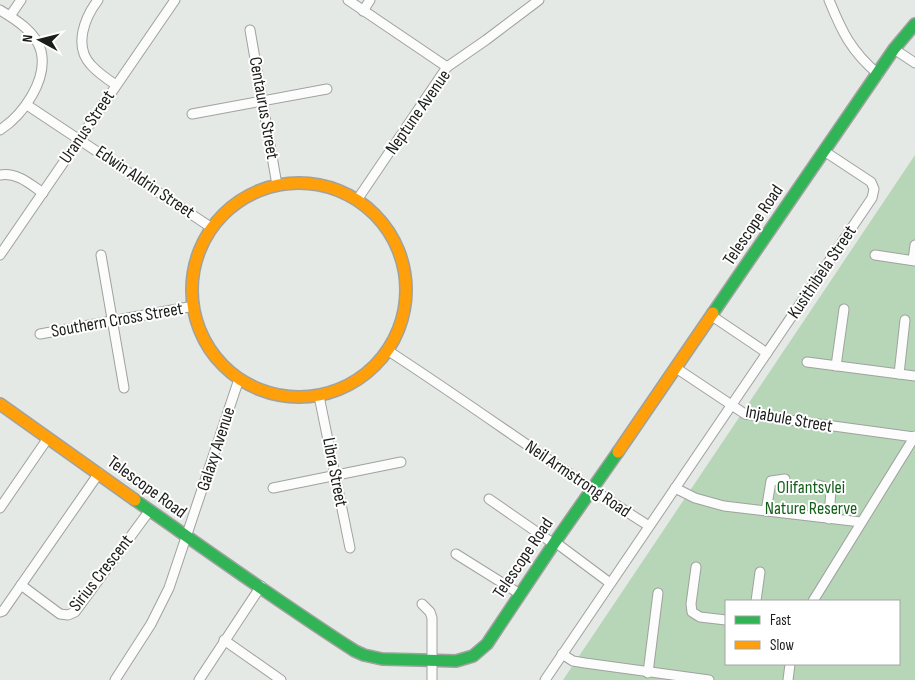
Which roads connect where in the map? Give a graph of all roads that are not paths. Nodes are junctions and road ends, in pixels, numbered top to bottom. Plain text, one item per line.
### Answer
1 (20, 0) edge
2 (98, 0) edge
3 (175, 0) edge
4 (348, 0) edge
5 (370, 0) edge
6 (539, 0) edge
7 (829, 0) edge
8 (0, 10) edge
9 (363, 11) junction
10 (10, 16) junction
11 (915, 24) edge
12 (250, 30) dead end
13 (894, 48) junction
14 (915, 63) edge
15 (447, 67) junction
16 (878, 74) junction
17 (116, 85) junction
18 (327, 89) dead end
19 (262, 101) junction
20 (27, 105) junction
21 (192, 114) dead end
22 (0, 130) edge
23 (81, 139) junction
24 (824, 151) junction
25 (0, 174) edge
26 (277, 185) junction
27 (43, 193) junction
28 (357, 200) junction
29 (212, 228) junction
30 (915, 245) edge
31 (0, 255) edge
32 (101, 255) dead end
33 (875, 255) dead end
34 (914, 260) edge
35 (194, 306) junction
36 (844, 309) dead end
37 (712, 316) junction
38 (904, 320) dead end
39 (112, 321) junction
40 (40, 334) dead end
41 (387, 350) junction
42 (767, 353) junction
43 (807, 362) dead end
44 (836, 366) junction
45 (676, 368) junction
46 (899, 374) junction
47 (915, 376) edge
48 (239, 379) junction
49 (124, 388) dead end
50 (319, 396) junction
51 (0, 404) edge
52 (732, 406) junction
53 (915, 437) edge
54 (48, 438) junction
55 (402, 462) dead end
56 (99, 474) junction
57 (336, 475) junction
58 (785, 479) dead end
59 (818, 485) dead end
60 (273, 488) dead end
61 (675, 488) junction
62 (592, 490) junction
63 (489, 498) dead end
64 (0, 508) edge
65 (150, 510) junction
66 (766, 511) junction
67 (829, 519) junction
68 (861, 522) junction
69 (649, 526) junction
70 (186, 537) junction
71 (554, 543) junction
72 (350, 548) dead end
73 (456, 554) dead end
74 (696, 567) dead end
75 (760, 572) dead end
76 (610, 583) junction
77 (21, 585) junction
78 (261, 586) junction
79 (658, 593) dead end
80 (520, 594) junction
81 (756, 600) edge
82 (814, 600) edge
83 (422, 604) dead end
84 (2, 612) edge
85 (725, 620) edge
86 (224, 640) junction
87 (562, 654) junction
88 (432, 661) junction
89 (790, 665) edge
90 (648, 673) junction
91 (116, 680) edge
92 (199, 680) edge
93 (281, 680) edge
94 (432, 680) edge
95 (545, 680) edge
96 (709, 680) edge
97 (788, 680) edge

1 - 10 street
2 - 17 street
3 - 17 street, Uranus Street
4 - 9 street
5 - 9 street
6 - 15 street, Neptune Avenue
7 - 16 street
8 - 10 street
9 - 15 street
10 - 20 street
11 - 13 street, Telescope Road
12 - 19 street, Centaurus Street
13 - 14 street
13 - 16 street, Telescope Road
15 - 28 street, Neptune Avenue
16 - 24 street, Telescope Road
17 - 23 street, Uranus Street
18 - 19 street
19 - 21 street
19 - 26 street, Centaurus Street
20 - 22 street
20 - 23 street, Edwin Aldrin Street
23 - 27 street, Uranus Street
23 - 29 street, Edwin Aldrin Street
24 - 37 street, Telescope Road
24 - 42 street, Kusithibela Street
25 - 27 street
26 - 28 street
26 - 29 street
27 - 31 street, Uranus Street
28 - 41 street
29 - 35 street
30 - 34 street
32 - 39 street
33 - 34 street
35 - 39 street, Southern Cross Street
35 - 48 street
36 - 44 street
37 - 42 street
37 - 45 street, Telescope Road
38 - 46 street
39 - 40 street, Southern Cross Street
39 - 49 street
41 - 50 street
41 - 62 street, Neil Armstrong Road
42 - 52 street, Kusithibela Street
43 - 44 street
44 - 46 street
45 - 52 street, Injabule Street
45 - 62 street, Telescope Road
46 - 47 street
48 - 50 street
48 - 70 street, Galaxy Avenue
50 - 57 street, Libra Street
51 - 54 street, Telescope Road
52 - 53 street, Injabule Street
52 - 61 street, Neil Armstrong Road
53 - 68 street
54 - 56 street, Telescope Road
54 - 64 street
55 - 57 street
56 - 65 street, Telescope Road
56 - 77 street
57 - 60 street
57 - 72 street, Libra Street
58 - 66 street
59 - 67 street
61 - 66 street
61 - 69 street, Neil Armstrong Road
62 - 69 street, Neil Armstrong Road
62 - 71 street, Telescope Road
63 - 71 street
65 - 70 street, Telescope Road
65 - 77 street, Sirius Crescent
66 - 67 street
67 - 68 street
68 - 82 street
69 - 76 street
70 - 78 street, Telescope Road
70 - 91 street, Galaxy Avenue
71 - 76 street
71 - 80 street, Telescope Road
73 - 80 street
74 - 85 street
75 - 81 street
76 - 87 street
77 - 84 street
78 - 86 street
78 - 88 street, Telescope Road
79 - 90 street
80 - 88 street, Telescope Road
83 - 88 street
86 - 92 street
86 - 93 street
87 - 90 street
87 - 95 street
88 - 94 street
89 - 97 street
90 - 96 street

